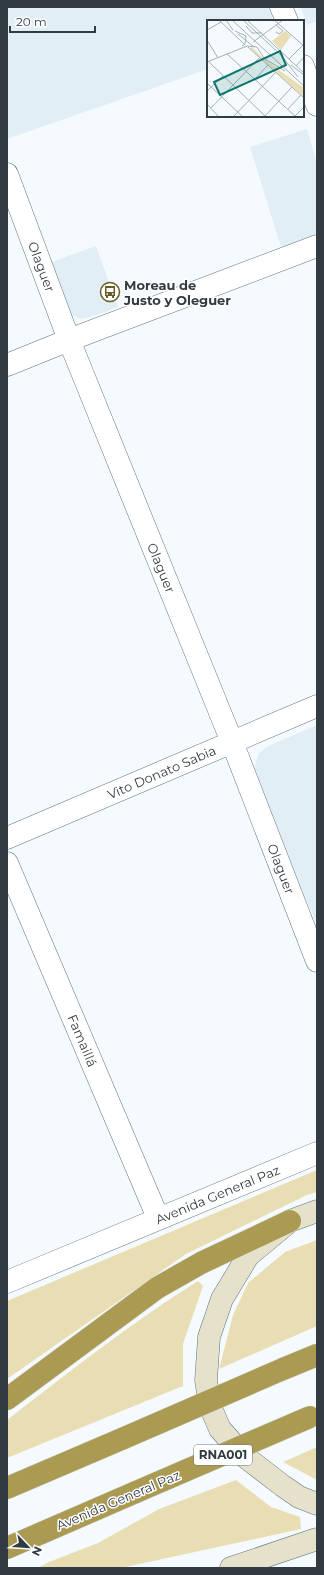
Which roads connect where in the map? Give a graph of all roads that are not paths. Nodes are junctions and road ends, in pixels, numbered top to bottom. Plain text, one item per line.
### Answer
1 (282, 7) edge
2 (286, 20) edge
3 (304, 69) edge
4 (317, 105) edge
5 (7, 174) edge
6 (317, 246) edge
7 (69, 340) junction
8 (7, 365) edge
9 (317, 706) edge
10 (232, 742) junction
11 (7, 838) edge
12 (7, 863) edge
13 (317, 961) edge
14 (317, 1153) edge
15 (317, 1211) edge
16 (158, 1218) junction
17 (290, 1221) junction
18 (7, 1282) edge
19 (317, 1355) edge
20 (7, 1399) edge
21 (314, 1416) edge
22 (7, 1488) edge
23 (317, 1504) edge
24 (317, 1539) edge
25 (7, 1548) edge
26 (231, 1568) edge

1 - 2 street
3 - 4 street
5 - 7 street, Olaguer
6 - 7 street
7 - 8 street
7 - 10 street, Olaguer
9 - 10 street, Vito Donato Sabia
10 - 11 street, Vito Donato Sabia
10 - 13 street, Olaguer
12 - 16 street, Famaillá
14 - 16 street, Avenida General Paz
15 - 17 main road
16 - 18 street, Avenida General Paz
17 - 20 highway
17 - 23 main road
19 - 22 highway, bridge
21 - 25 highway, Avenida General Paz / RNA001, bridge
24 - 26 main road

